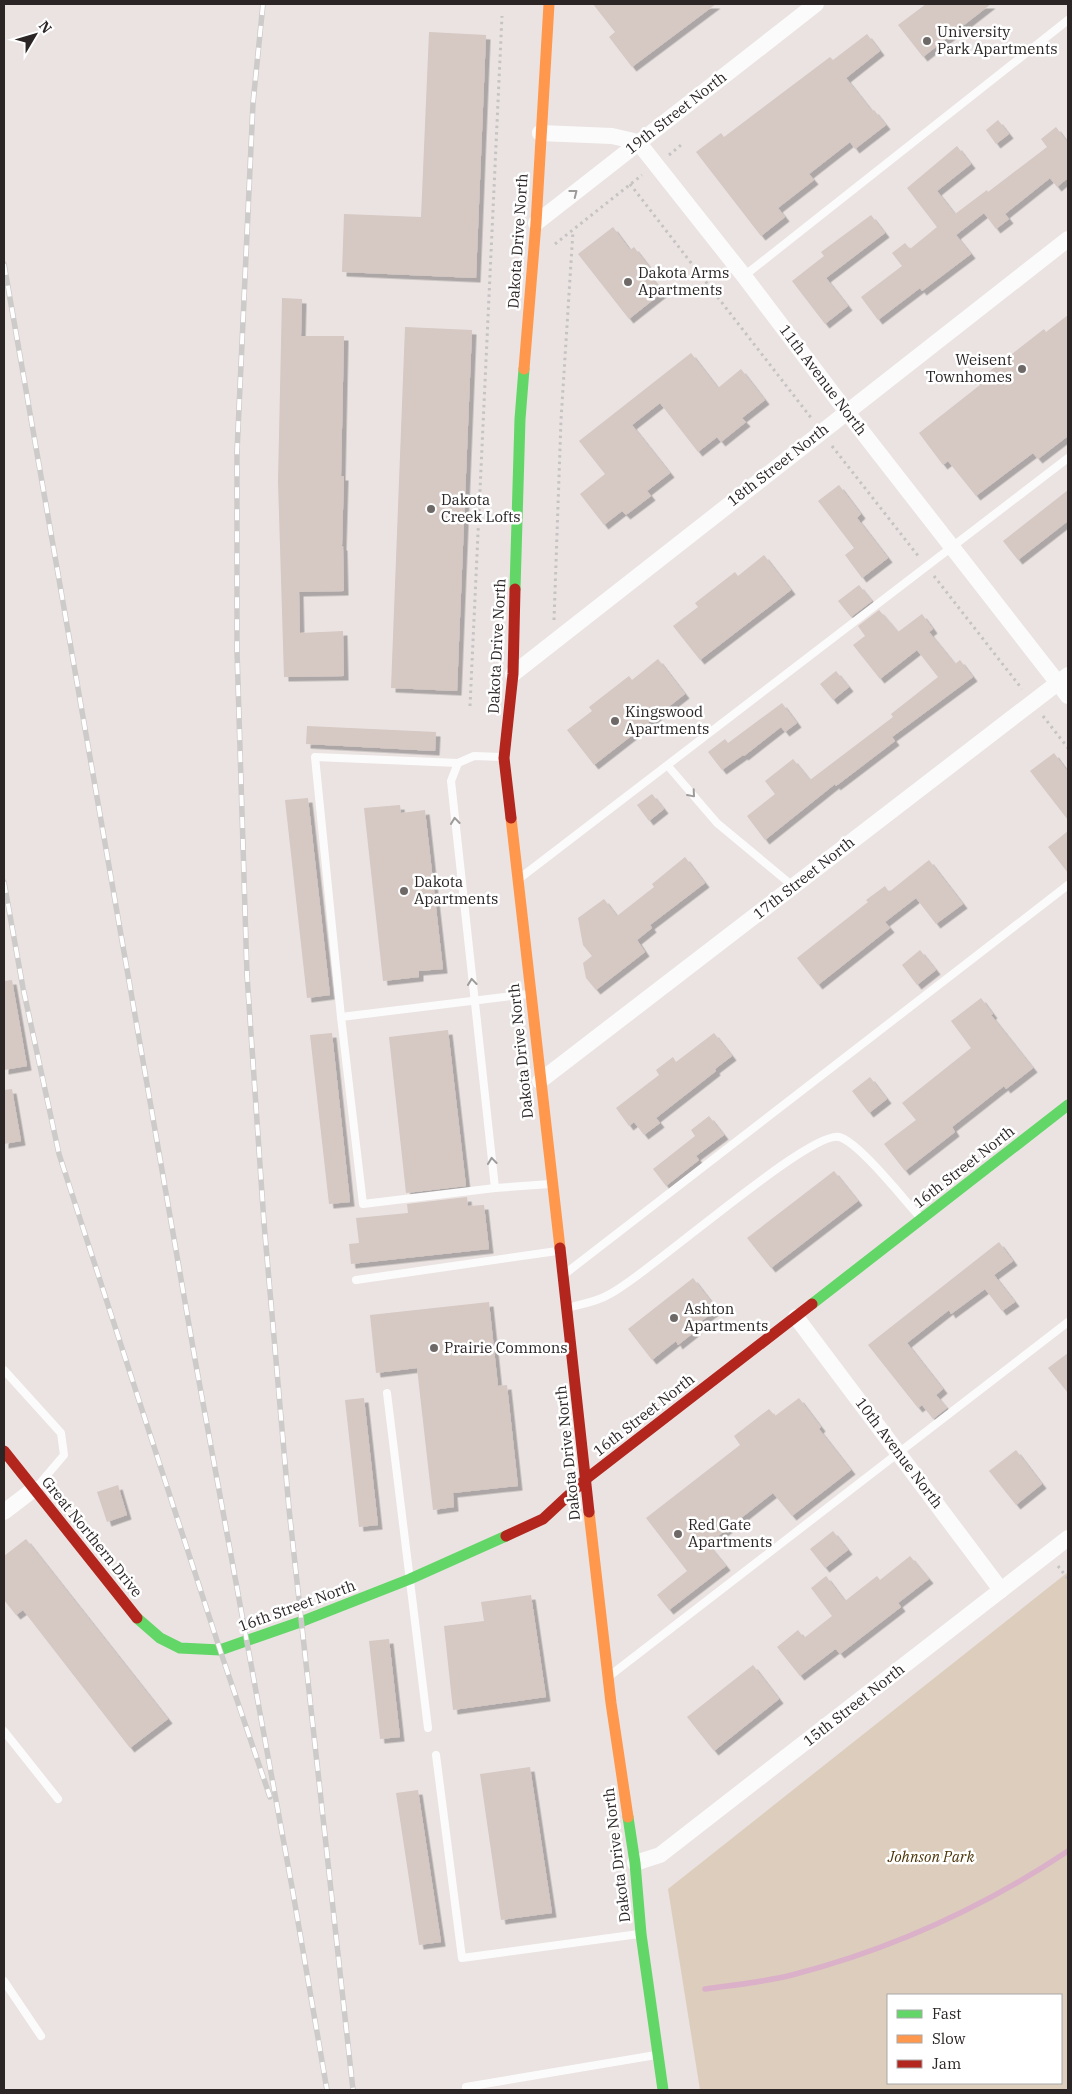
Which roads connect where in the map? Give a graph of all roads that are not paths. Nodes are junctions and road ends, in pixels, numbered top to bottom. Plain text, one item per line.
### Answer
1 (549, 4) edge
2 (816, 4) edge
3 (1068, 20) edge
4 (540, 133) junction
5 (638, 142) junction
6 (536, 224) junction
7 (1068, 239) edge
8 (744, 276) junction
9 (846, 412) junction
10 (1068, 458) edge
11 (952, 548) junction
12 (514, 674) junction
13 (1063, 679) edge
14 (1068, 696) edge
15 (504, 758) junction
16 (458, 763) junction
17 (668, 766) junction
18 (517, 880) junction
19 (1068, 886) edge
20 (794, 887) junction
21 (530, 994) junction
22 (474, 1001) junction
23 (341, 1017) junction
24 (540, 1081) junction
25 (1068, 1105) edge
26 (552, 1184) junction
27 (494, 1188) junction
28 (922, 1219) junction
29 (560, 1251) junction
30 (562, 1276) junction
31 (356, 1280) dead end
32 (566, 1309) junction
33 (796, 1316) junction
34 (1068, 1322) edge
35 (4, 1370) edge
36 (387, 1393) dead end
37 (4, 1451) edge
38 (898, 1453) junction
39 (586, 1479) junction
40 (34, 1489) junction
41 (4, 1512) edge
42 (1068, 1538) edge
43 (410, 1579) junction
44 (1001, 1590) junction
45 (160, 1638) joint
46 (608, 1677) junction
47 (428, 1728) dead end
48 (4, 1731) edge
49 (436, 1755) dead end
50 (58, 1799) dead end
51 (635, 1863) junction
52 (641, 1934) junction
53 (4, 1982) edge
54 (41, 2036) dead end
55 (658, 2055) junction
56 (466, 2090) edge
57 (662, 2090) edge

1 - 4 street, Dakota Drive North
2 - 5 street, 19th Street North
3 - 8 lane
4 - 5 street
4 - 6 street, Dakota Drive North
6 -> 5 street, 19th Street North
5 - 8 street, 11th Avenue North
6 - 12 street, Dakota Drive North
7 - 9 street, 18th Street North
8 - 9 street, 11th Avenue North
9 - 11 street, 11th Avenue North
9 - 12 street, 18th Street North
10 - 11 lane
11 - 13 street, 11th Avenue North
11 - 17 lane
12 - 15 street, Dakota Drive North
13 - 14 street, 11th Avenue North
13 - 20 street, 17th Street North
15 - 16 lane
15 - 18 street, Dakota Drive North
22 -> 16 lane
16 - 23 lane
17 - 18 lane
17 -> 20 lane
18 - 21 street, Dakota Drive North
19 - 30 lane
20 - 24 street, 17th Street North
21 - 22 lane
21 - 24 street, Dakota Drive North
22 - 23 lane
27 -> 22 lane
23 - 27 lane
24 - 26 street, Dakota Drive North
25 - 28 street, 16th Street North
26 - 27 lane
26 - 29 street, Dakota Drive North
28 - 32 lane
28 - 33 street, 16th Street North
29 - 30 street, Dakota Drive North
29 - 31 lane
30 - 32 street, Dakota Drive North
32 - 39 street, Dakota Drive North
33 - 38 street, 10th Avenue North
33 - 39 street, 16th Street North
34 - 38 lane
35 - 40 lane
36 - 43 lane
37 - 40 street, Great Northern Drive
38 - 44 street, 10th Avenue North
38 - 46 lane
39 - 43 street, 16th Street North
39 - 46 street, Dakota Drive North
40 - 41 street
40 - 45 street, Great Northern Drive
42 - 44 street, 15th Street North
43 - 45 street, 16th Street North
43 - 47 lane
44 - 51 street, 15th Street North
46 - 51 street, Dakota Drive North
48 - 50 lane
49 - 52 lane
51 - 52 street, Dakota Drive North
52 - 55 street, Dakota Drive North
53 - 54 lane
55 - 56 lane
55 - 57 street, Dakota Drive North

